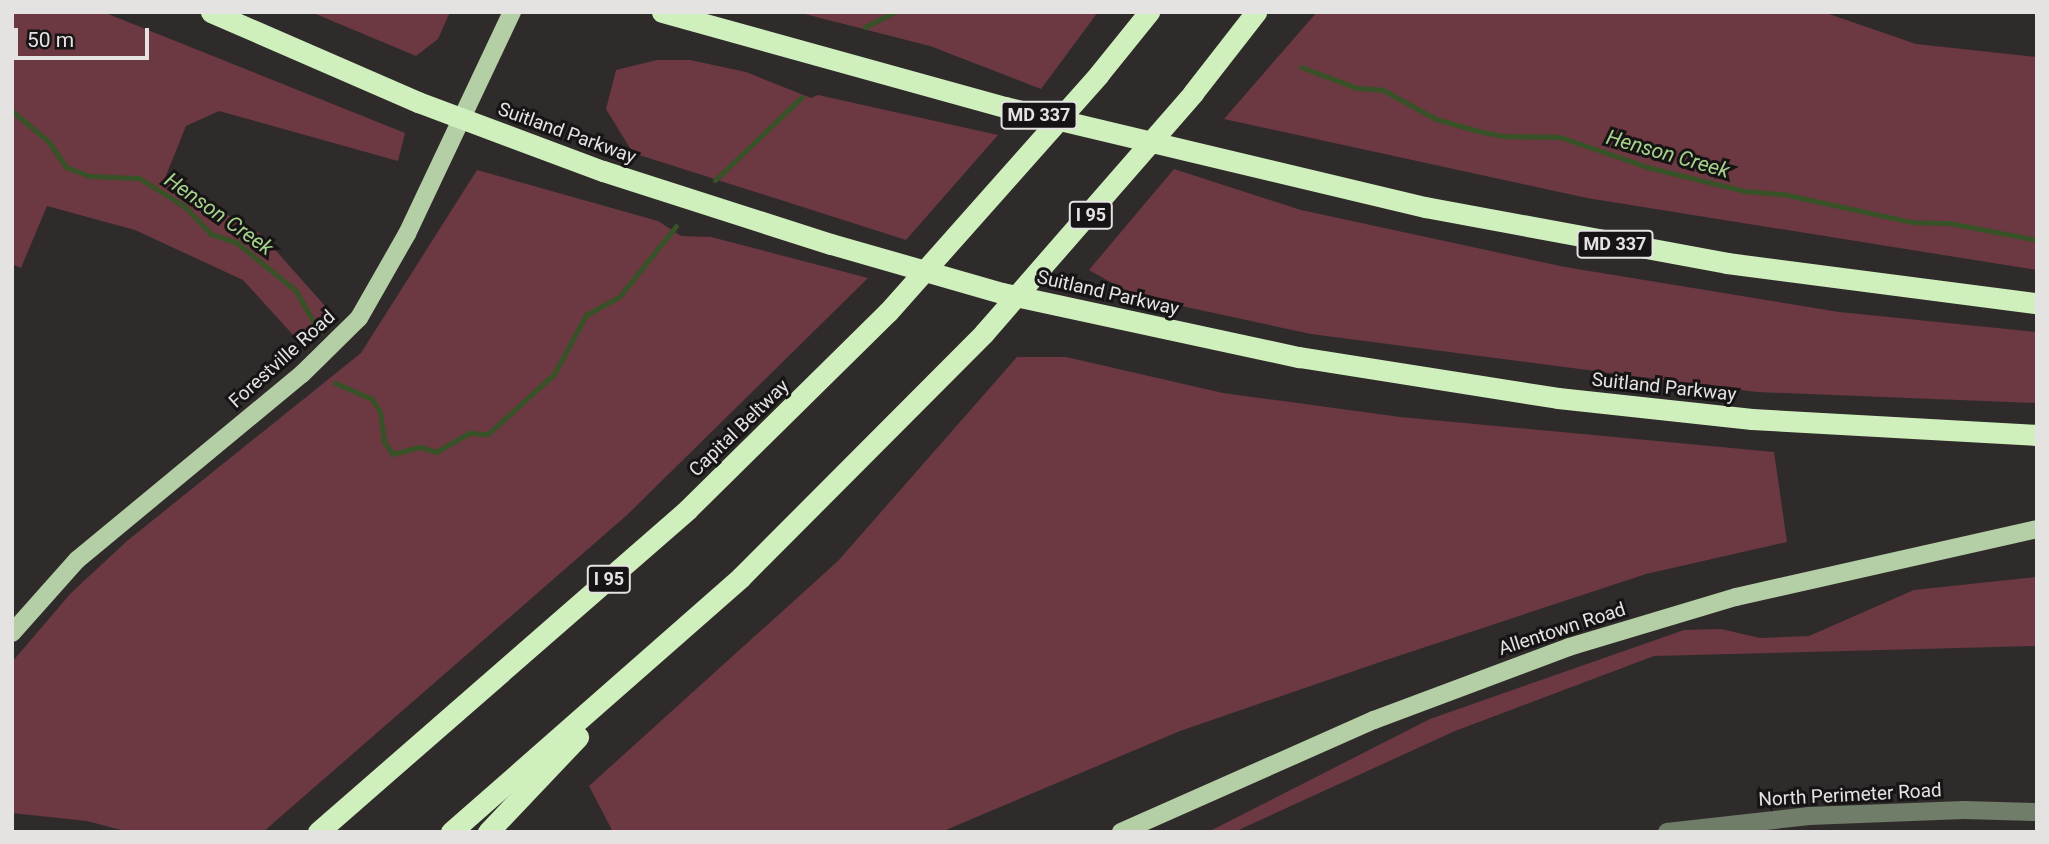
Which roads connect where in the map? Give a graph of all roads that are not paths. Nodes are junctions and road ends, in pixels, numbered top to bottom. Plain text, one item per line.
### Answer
1 (211, 12) edge
2 (512, 12) edge
3 (662, 12) edge
4 (1149, 12) edge
5 (1256, 12) edge
6 (462, 118) junction
7 (2037, 303) edge
8 (2037, 435) edge
9 (2037, 529) edge
10 (12, 633) edge
11 (639, 669) junction
12 (2037, 813) edge
13 (317, 832) edge
14 (451, 832) edge
15 (488, 832) edge
16 (1121, 832) edge
17 (1667, 832) edge

1 - 6 highway, Suitland Parkway
2 - 6 main road, Forestville Road
3 - 7 highway, MD 337
4 - 13 highway, Capital Beltway / I 95, bridge
5 - 11 highway, I 95, bridge
6 - 8 highway, Suitland Parkway
6 - 10 main road, Forestville Road
9 - 16 main road, Allentown Road
11 - 14 highway, I 95
11 - 15 highway
12 - 17 street, North Perimeter Road

